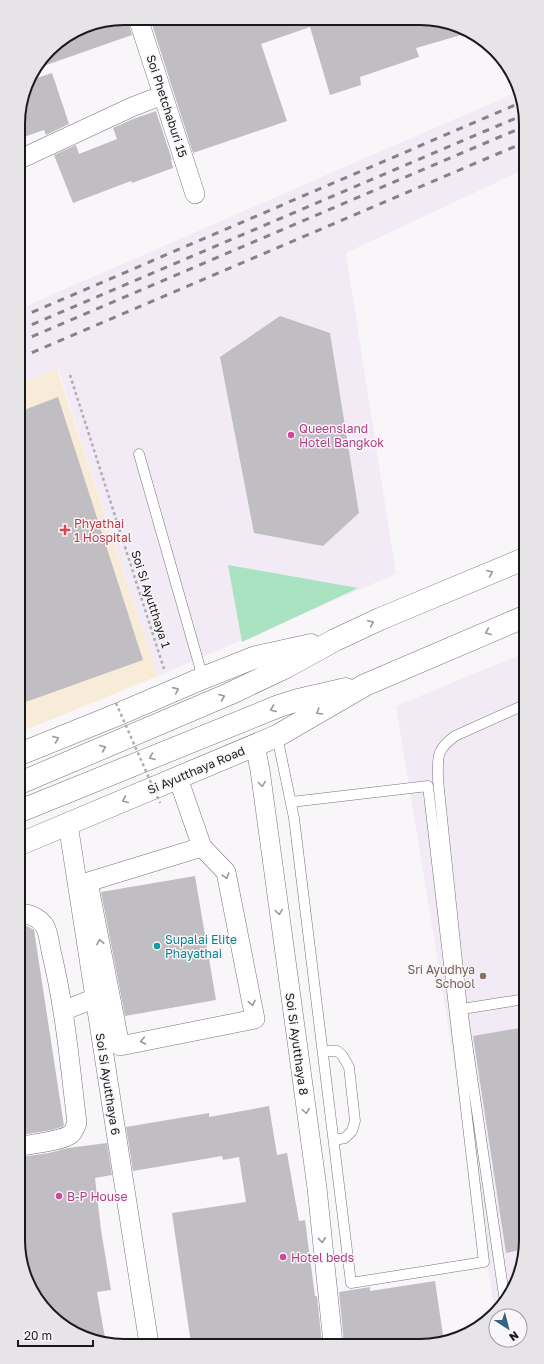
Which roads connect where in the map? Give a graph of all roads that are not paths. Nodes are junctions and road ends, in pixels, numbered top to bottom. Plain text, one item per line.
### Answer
1 (140, 25) edge
2 (163, 95) junction
3 (25, 157) edge
4 (195, 194) dead end
5 (139, 454) dead end
6 (519, 561) edge
7 (519, 619) edge
8 (335, 640) junction
9 (203, 678) junction
10 (365, 685) junction
11 (519, 707) edge
12 (277, 736) junction
13 (255, 745) junction
14 (25, 752) edge
15 (178, 778) junction
16 (25, 781) edge
17 (291, 802) junction
18 (25, 809) edge
19 (68, 824) junction
20 (25, 842) edge
21 (202, 847) junction
22 (25, 914) edge
23 (95, 998) junction
24 (519, 1000) edge
25 (462, 1009) junction
26 (63, 1011) junction
27 (323, 1051) junction
28 (334, 1140) junction
29 (25, 1145) edge
30 (504, 1293) edge
31 (148, 1339) edge
32 (333, 1339) edge

1 - 2 street, Soi Phetchaburi 15
2 - 3 street
2 - 4 street, Soi Phetchaburi 15
5 - 9 lane
8 -> 6 main road
7 -> 10 main road, Si Ayutthaya Road
8 - 9 main road
16 -> 8 main road
14 -> 9 main road
10 -> 12 main road, Si Ayutthaya Road
10 -> 18 main road, Si Ayutthaya Road
11 - 25 lane
12 - 13 main road, Si Ayutthaya Road
12 - 17 lane
13 - 15 main road, Si Ayutthaya Road
13 -> 32 street, Soi Si Ayutthaya 8
15 -> 19 main road, Si Ayutthaya Road
15 - 21 street
17 - 27 lane
17 - 28 lane
19 - 20 main road, Si Ayutthaya Road
19 - 23 street, Soi Si Ayutthaya 6
21 -> 21 street
22 - 26 street
23 - 26 street
23 - 31 street, Soi Si Ayutthaya 6
24 - 25 lane
25 - 30 lane
26 - 29 street
27 - 28 lane
27 - 28 lane

